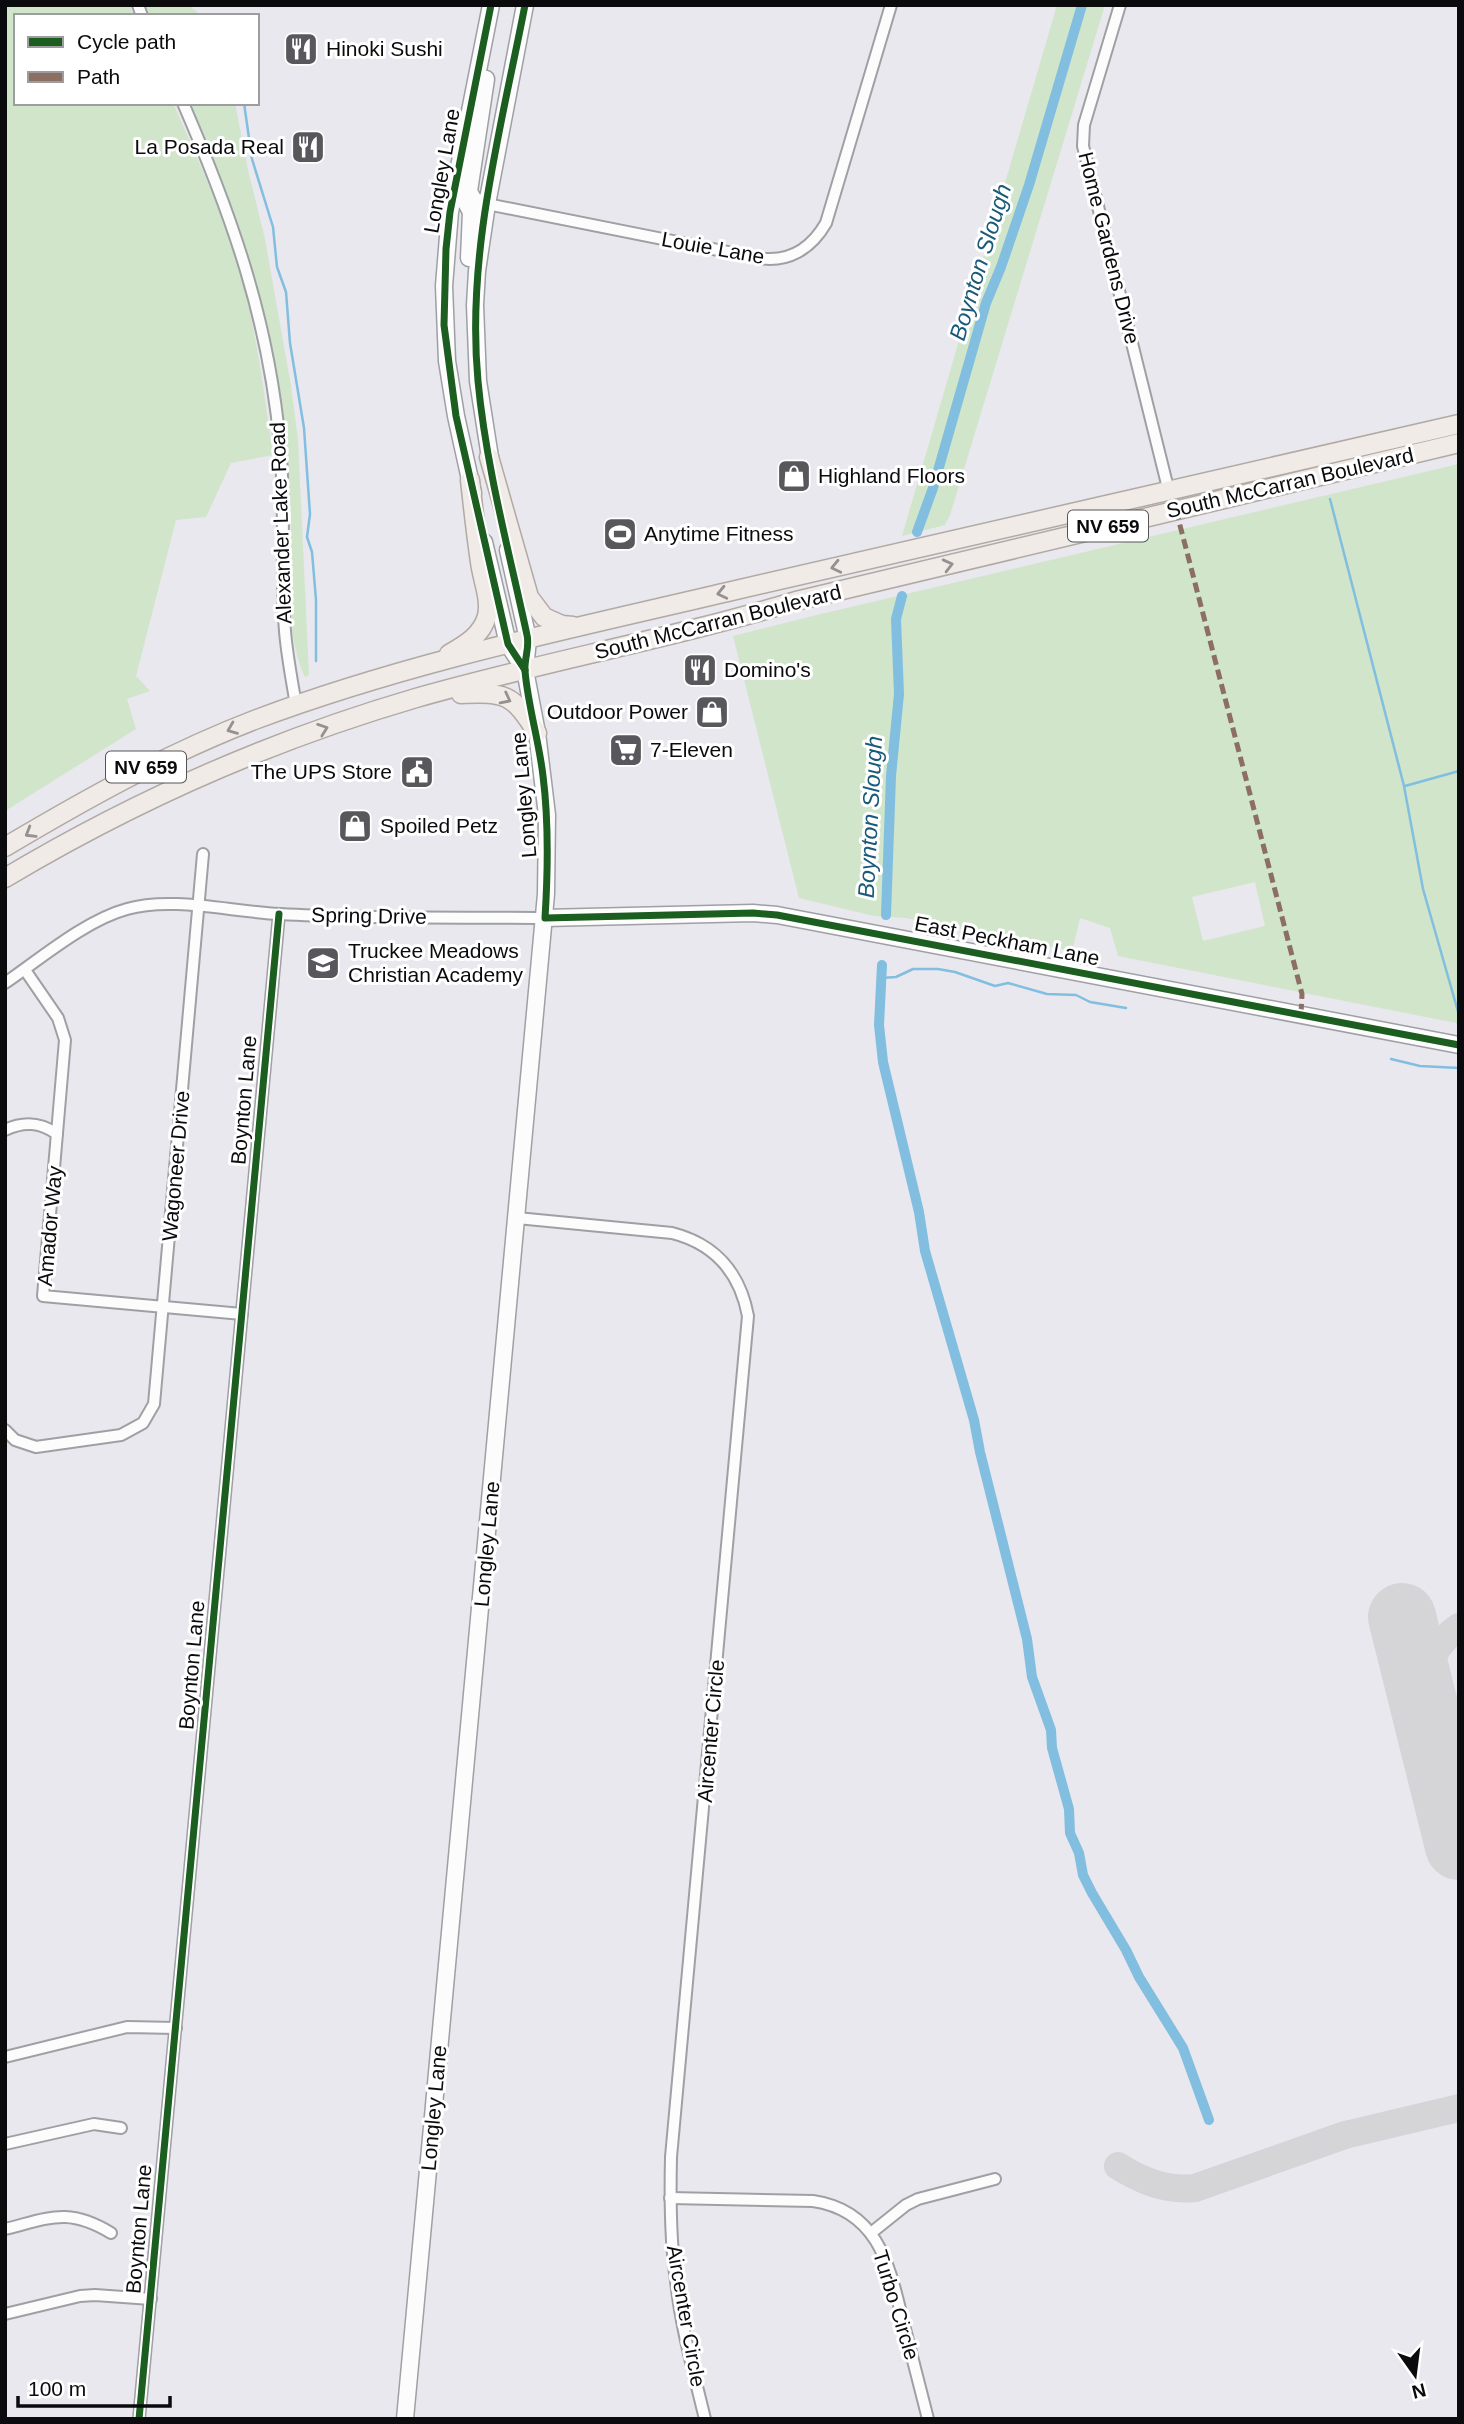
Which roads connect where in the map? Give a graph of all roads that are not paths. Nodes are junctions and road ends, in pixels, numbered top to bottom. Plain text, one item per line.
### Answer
1 (491, 5) edge
2 (525, 5) edge
3 (891, 5) edge
4 (1120, 5) edge
5 (486, 31) junction
6 (184, 105) edge
7 (453, 197) junction
8 (487, 204) junction
9 (478, 381) junction
10 (1459, 424) edge
11 (1459, 443) edge
12 (489, 457) junction
13 (470, 480) junction
14 (1169, 492) junction
15 (992, 554) junction
16 (587, 625) junction
17 (528, 639) junction
18 (508, 644) junction
19 (419, 667) junction
20 (525, 670) junction
21 (415, 698) junction
22 (296, 705) junction
23 (537, 733) junction
24 (5, 848) edge
25 (203, 854) dead end
26 (5, 878) edge
27 (198, 907) junction
28 (279, 914) junction
29 (545, 918) junction
30 (25, 970) junction
31 (5, 984) edge
32 (1459, 1045) edge
33 (5, 1130) edge
34 (57, 1133) junction
35 (517, 1218) junction
36 (164, 1307) junction
37 (242, 1314) junction
38 (5, 1430) edge
39 (176, 2028) junction
40 (5, 2057) edge
41 (121, 2128) dead end
42 (5, 2144) edge
43 (995, 2179) dead end
44 (670, 2198) junction
45 (5, 2229) edge
46 (111, 2233) dead end
47 (871, 2233) junction
48 (150, 2299) junction
49 (5, 2314) edge
50 (139, 2419) edge
51 (405, 2419) edge
52 (705, 2419) edge
53 (928, 2419) edge

1 - 5 main road, Longley Lane
2 - 8 main road, Longley Lane
3 - 8 street, Louie Lane
4 - 14 street, Home Gardens Drive
5 - 7 main road, Longley Lane
5 - 8 main road
6 - 22 street, Alexander Lake Road
7 - 9 main road
7 - 13 main road, Longley Lane
8 - 9 main road, Longley Lane
9 - 12 main road, Longley Lane
10 - 14 main road, South McCarran Boulevard / NV 659
11 - 15 main road, South McCarran Boulevard / NV 659
12 - 16 main road
12 - 17 main road, Longley Lane
13 - 18 main road, Longley Lane
13 - 19 main road
14 - 15 main road
14 -> 16 main road, South McCarran Boulevard / NV 659
20 -> 15 main road, South McCarran Boulevard / NV 659
16 - 17 main road, South McCarran Boulevard / NV 659
17 - 18 main road, South McCarran Boulevard / NV 659
17 - 20 main road, Longley Lane
18 - 19 main road, South McCarran Boulevard / NV 659
18 - 20 main road, Longley Lane
19 - 22 main road, South McCarran Boulevard / NV 659
20 - 21 main road, South McCarran Boulevard / NV 659
20 - 23 main road, Longley Lane
21 -> 23 main road
26 -> 21 main road, South McCarran Boulevard / NV 659
22 -> 24 main road, South McCarran Boulevard / NV 659
23 - 29 main road, Longley Lane
25 - 27 street, Wagoneer Drive
27 - 28 street, Spring Drive
27 - 30 street, Spring Drive
27 - 36 street, Wagoneer Drive
28 - 29 street, Spring Drive
28 - 37 street, Boynton Lane
29 - 32 main road, East Peckham Lane
29 - 35 main road, Longley Lane
30 - 31 street, Spring Drive
30 - 34 street, Amador Way
33 - 34 street
34 - 36 street, Amador Way
35 - 44 street, Aircenter Circle
35 - 51 main road, Longley Lane
36 - 37 street, Amador Way
36 - 38 street, Wagoneer Drive
37 - 39 street, Boynton Lane
39 - 40 street
39 - 48 street, Boynton Lane
41 - 42 street
43 - 47 street
44 - 47 street, Turbo Circle
44 - 52 street, Aircenter Circle
45 - 46 street
47 - 53 street, Turbo Circle
48 - 49 street
48 - 50 street, Boynton Lane

